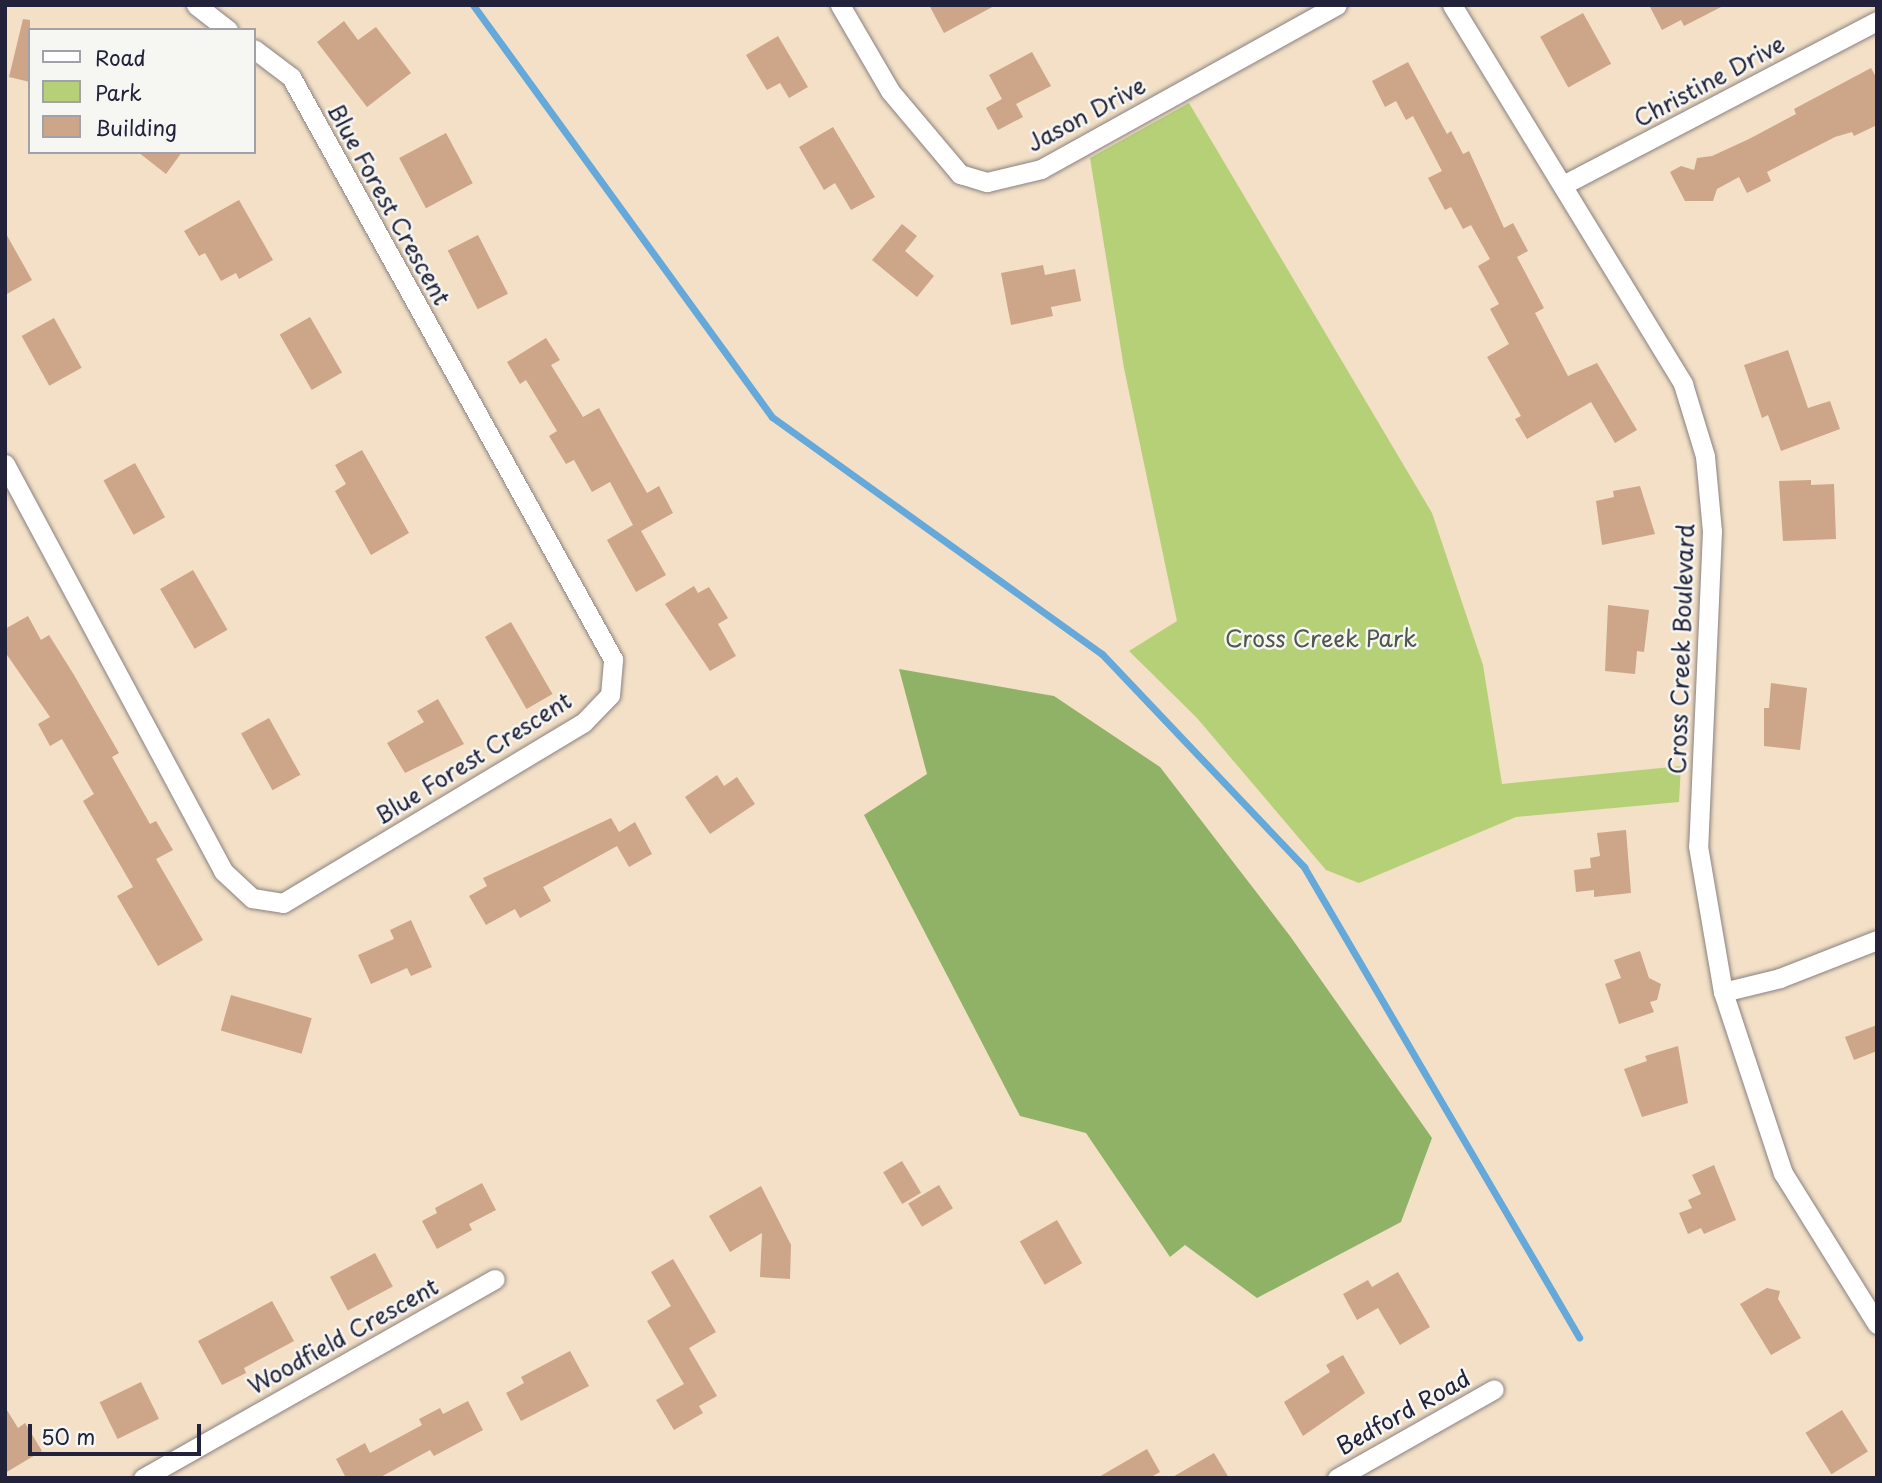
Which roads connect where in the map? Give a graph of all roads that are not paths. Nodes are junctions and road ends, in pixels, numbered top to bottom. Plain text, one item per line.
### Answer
1 (196, 5) edge
2 (840, 5) edge
3 (1337, 5) edge
4 (1452, 5) edge
5 (1877, 20) edge
6 (225, 28) edge
7 (256, 51) edge
8 (1563, 185) junction
9 (5, 464) edge
10 (1877, 940) edge
11 (1723, 992) junction
12 (495, 1279) dead end
13 (1877, 1324) edge
14 (1494, 1389) dead end
15 (143, 1478) edge
16 (1337, 1478) edge

1 - 6 street
2 - 3 street, Jason Drive
4 - 8 street, Cross Creek Boulevard
5 - 8 street, Christine Drive
7 - 9 street, Blue Forest Crescent
8 - 11 street, Cross Creek Boulevard
10 - 11 street
11 - 13 street, Cross Creek Boulevard
12 - 15 street, Woodfield Crescent
14 - 16 street, Bedford Road

